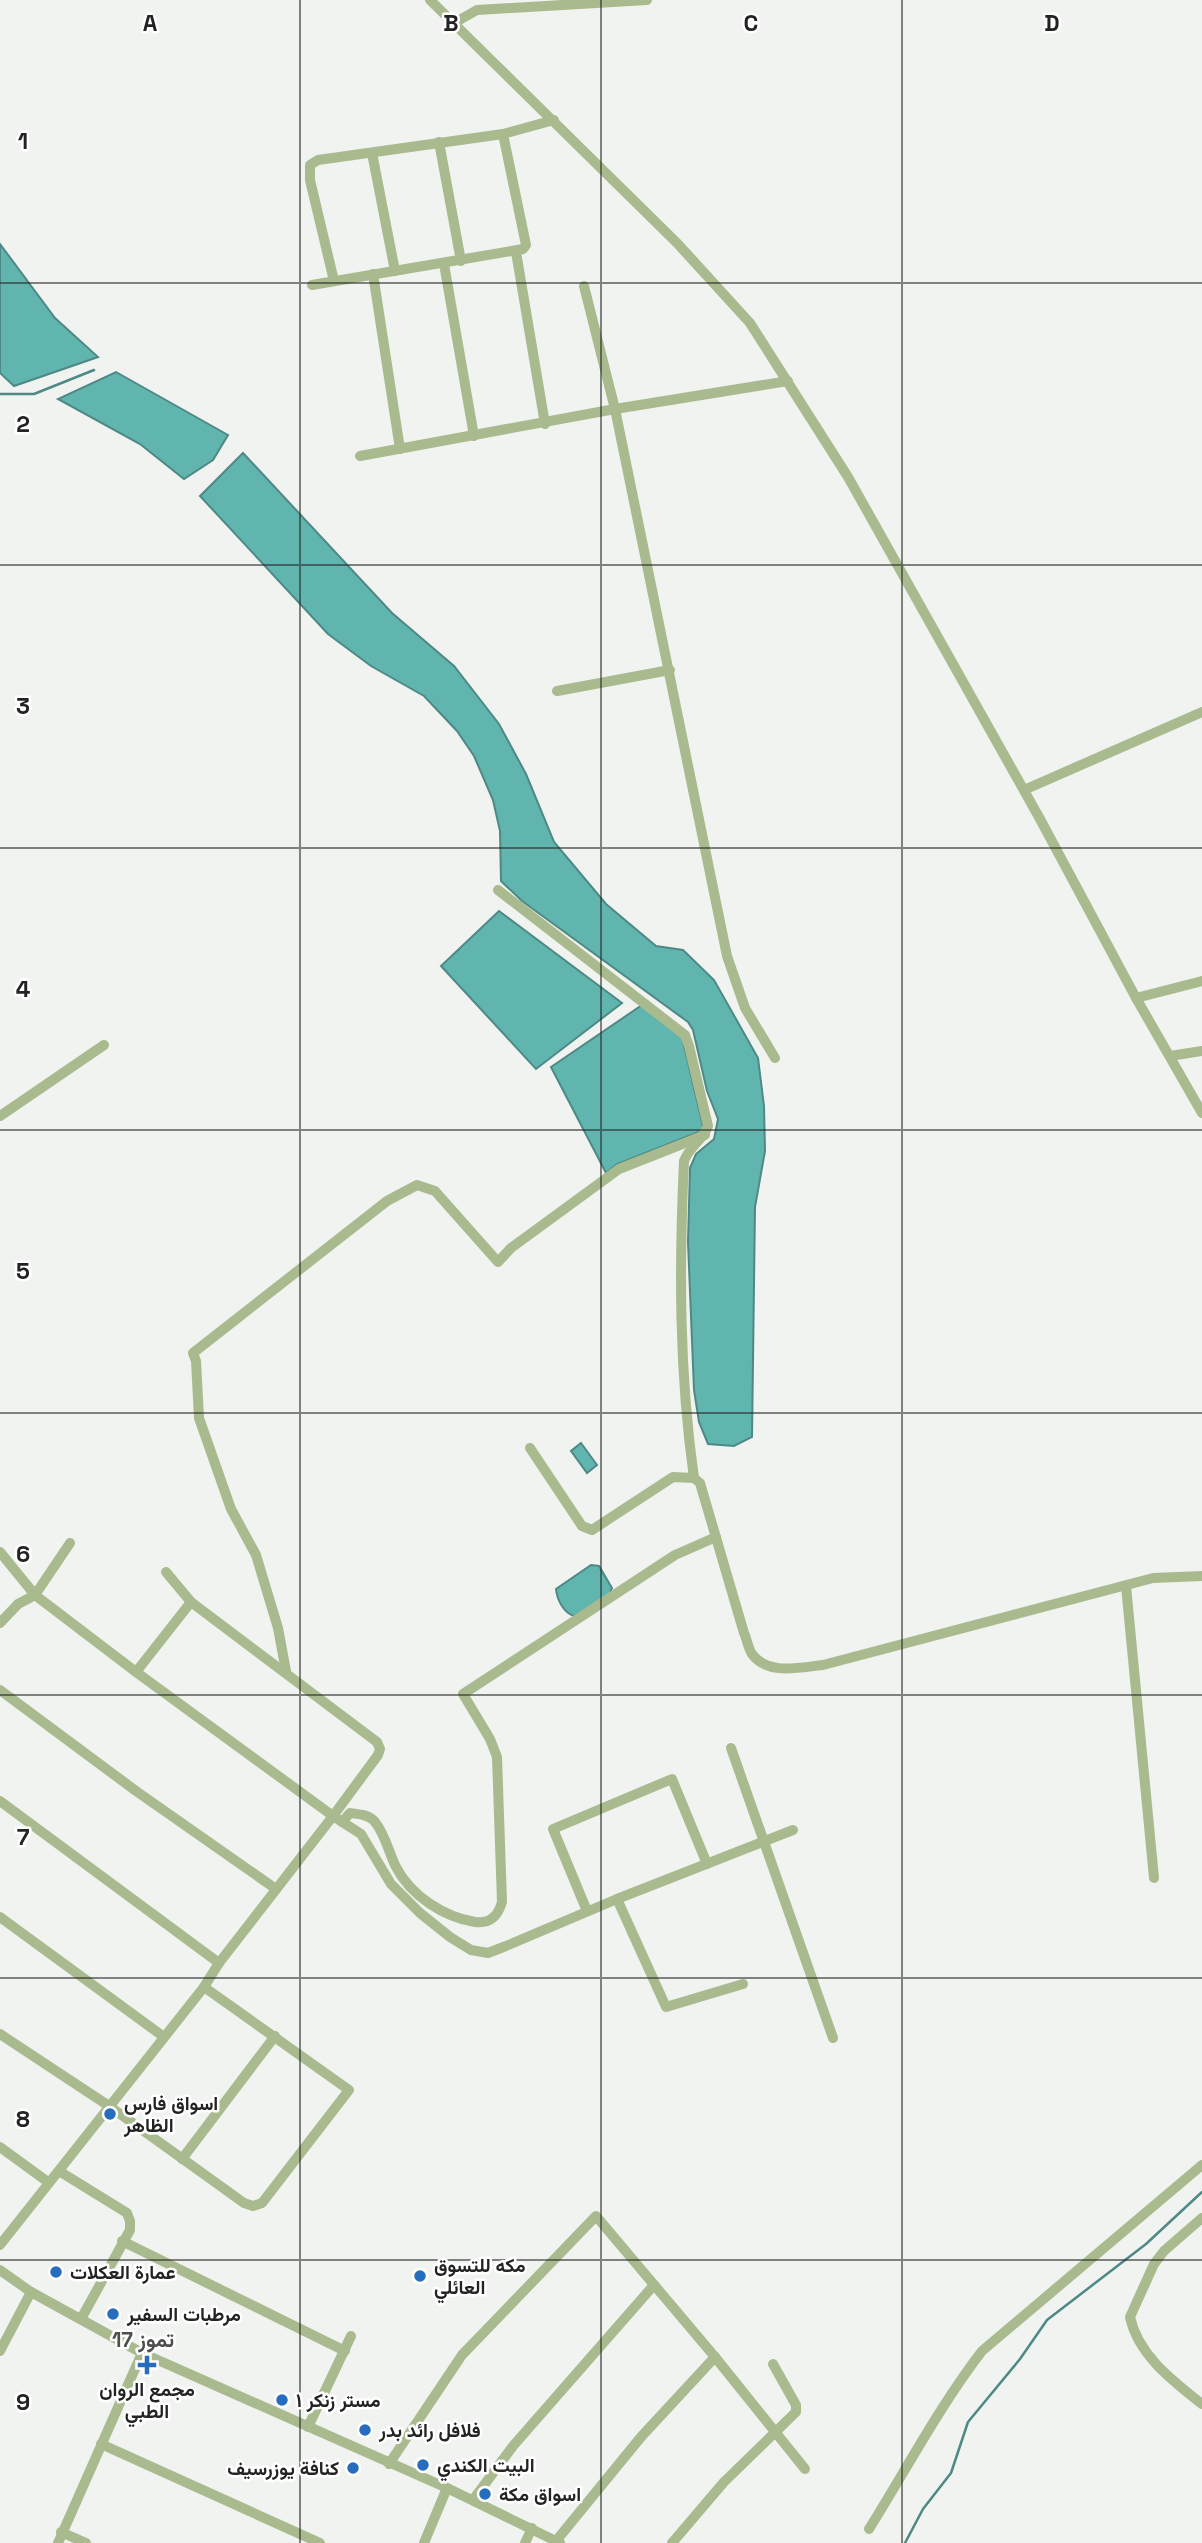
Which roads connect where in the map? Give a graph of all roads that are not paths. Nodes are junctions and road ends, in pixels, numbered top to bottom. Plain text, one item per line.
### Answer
1 (430, 0) edge
2 (647, 0) edge
3 (454, 23) junction
4 (554, 120) junction
5 (503, 134) junction
6 (439, 142) junction
7 (372, 153) junction
8 (516, 252) junction
9 (461, 261) junction
10 (444, 264) junction
11 (395, 271) junction
12 (373, 274) junction
13 (334, 281) junction
14 (312, 285) dead end
15 (584, 286) dead end
16 (788, 381) junction
17 (615, 409) junction
18 (545, 424) junction
19 (474, 436) junction
20 (400, 449) junction
21 (360, 456) dead end
22 (670, 670) junction
23 (556, 691) dead end
24 (1202, 712) edge
25 (1024, 790) junction
26 (498, 890) dead end
27 (1202, 981) edge
28 (1136, 998) junction
29 (104, 1045) dead end
30 (1202, 1051) edge
31 (1170, 1055) junction
32 (775, 1058) dead end
33 (1202, 1113) edge
34 (0, 1116) edge
35 (705, 1135) junction
36 (530, 1448) dead end
37 (694, 1478) junction
38 (716, 1537) junction
39 (70, 1544) dead end
40 (0, 1552) edge
41 (166, 1572) dead end
42 (1202, 1576) edge
43 (1126, 1586) junction
44 (35, 1595) junction
45 (191, 1602) junction
46 (0, 1623) edge
47 (286, 1671) junction
48 (136, 1672) junction
49 (0, 1690) edge
50 (731, 1748) dead end
51 (0, 1801) edge
52 (338, 1819) junction
53 (793, 1830) dead end
54 (764, 1842) junction
55 (707, 1864) junction
56 (1154, 1878) dead end
57 (276, 1889) junction
58 (617, 1899) junction
59 (587, 1911) junction
60 (0, 1917) edge
61 (219, 1963) junction
62 (743, 1984) dead end
63 (204, 1987) junction
64 (0, 2034) edge
65 (275, 2036) junction
66 (164, 2037) junction
67 (833, 2038) dead end
68 (108, 2106) junction
69 (0, 2147) edge
70 (182, 2159) junction
71 (1202, 2165) edge
72 (59, 2171) junction
73 (48, 2182) junction
74 (1202, 2218) edge
75 (122, 2241) junction
76 (0, 2245) edge
77 (0, 2270) edge
78 (654, 2285) junction
79 (31, 2292) junction
80 (81, 2319) junction
81 (351, 2336) dead end
82 (0, 2351) edge
83 (345, 2351) junction
84 (142, 2353) junction
85 (715, 2357) junction
86 (773, 2364) dead end
87 (1202, 2404) edge
88 (308, 2427) junction
89 (776, 2433) junction
90 (101, 2444) junction
91 (389, 2464) junction
92 (805, 2469) dead end
93 (447, 2488) junction
94 (472, 2500) junction
95 (532, 2528) junction
96 (869, 2529) dead end
97 (60, 2538) edge
98 (558, 2542) edge
99 (86, 2543) edge
100 (320, 2543) edge
101 (424, 2543) edge
102 (525, 2543) edge
103 (672, 2543) edge

1 - 3 street
2 - 3 street
3 - 4 street
4 - 5 street
4 - 16 street
5 - 6 street
5 - 8 street
6 - 7 street
6 - 9 street
7 - 11 street
7 - 13 street
8 - 9 street
8 - 18 street
9 - 10 street
10 - 11 street
10 - 19 street
11 - 12 street
12 - 13 street
12 - 20 street
13 - 14 street
15 - 17 street
16 - 17 street
16 - 25 street
17 - 18 street
17 - 22 street
18 - 19 street
19 - 20 street
20 - 21 street
22 - 23 street
22 - 32 street
24 - 25 street
25 - 28 street
26 - 35 street
27 - 28 street
28 - 31 street
29 - 34 street
30 - 31 street
31 - 33 street
35 - 37 street
35 - 47 street
36 - 37 street
37 - 38 street
38 - 43 street
38 - 52 street
39 - 44 street
40 - 44 street
41 - 45 street
42 - 43 street
43 - 56 street
44 - 46 street
44 - 48 street
45 - 47 street
45 - 48 street
47 - 52 street
48 - 52 street
49 - 57 street
50 - 54 street
51 - 61 street
52 - 57 street
52 - 59 street
53 - 54 street
54 - 55 street
54 - 67 street
55 - 58 street
55 - 59 street
57 - 61 street
58 - 59 street
58 - 62 street
60 - 66 street
61 - 63 street
63 - 65 street
63 - 66 street
64 - 68 street
65 - 70 street
65 - 70 street
66 - 68 street
68 - 70 street
68 - 72 street
69 - 73 street
71 - 96 street
72 - 73 street
72 - 75 street
73 - 76 street
74 - 87 street
75 - 80 street
75 - 83 street
77 - 79 street
78 - 85 street
78 - 91 street
78 - 94 street
79 - 80 street
79 - 82 street
80 - 84 street
81 - 83 street
83 - 88 street
84 - 88 street
84 - 90 street
85 - 89 street
85 - 98 street
86 - 89 street
88 - 91 street
89 - 92 street
89 - 103 street
90 - 97 street
90 - 100 street
91 - 93 street
93 - 94 street
93 - 101 street
94 - 95 street
95 - 98 street
95 - 102 street
97 - 99 street

